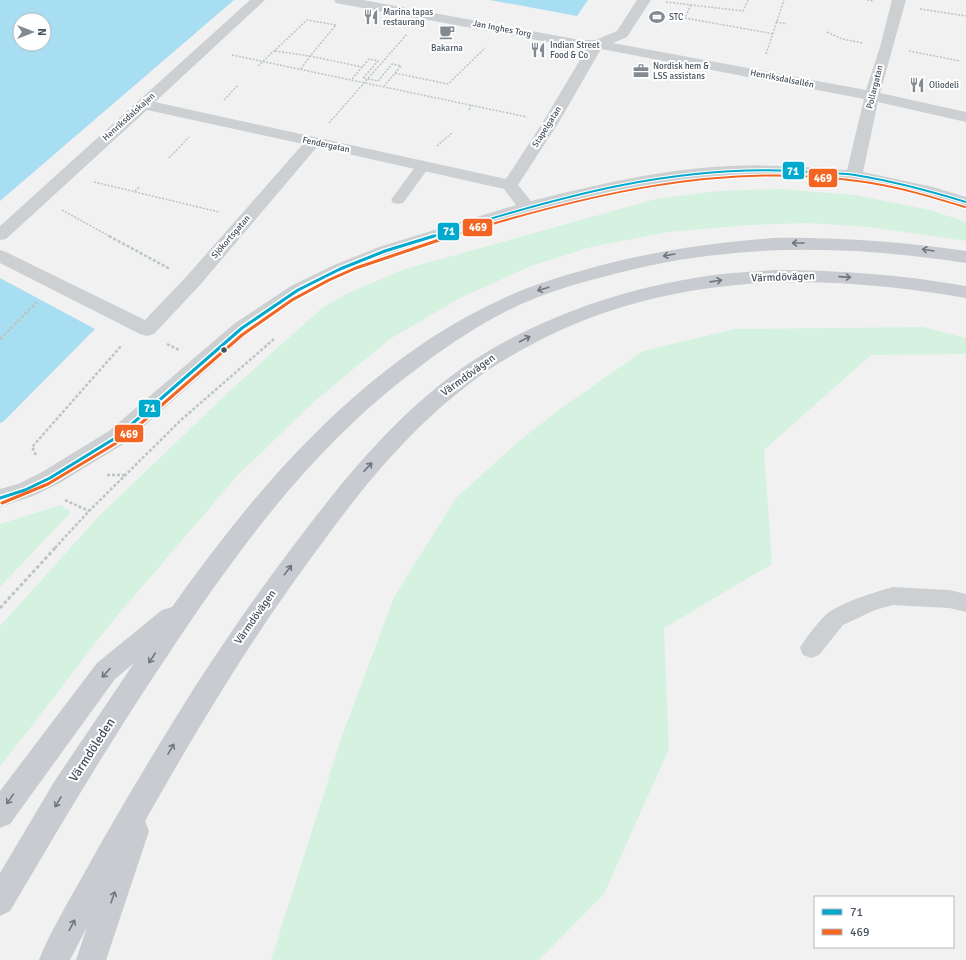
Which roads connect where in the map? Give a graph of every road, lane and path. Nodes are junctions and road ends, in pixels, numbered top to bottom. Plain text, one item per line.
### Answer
1 (258, 0) edge
2 (341, 0) edge
3 (644, 0) edge
4 (748, 0) edge
5 (784, 0) edge
6 (899, 0) edge
7 (660, 1) edge
8 (691, 5) junction
9 (424, 15) junction
10 (776, 22) junction
11 (787, 24) dead end
12 (827, 32) dead end
13 (774, 34) junction
14 (862, 42) dead end
15 (597, 44) junction
16 (274, 50) junction
17 (483, 50) dead end
18 (919, 53) dead end
19 (310, 56) junction
20 (245, 58) dead end
21 (263, 61) junction
22 (960, 61) dead end
23 (258, 66) dead end
24 (362, 67) junction
25 (301, 69) junction
26 (395, 73) junction
27 (757, 74) junction
28 (351, 79) junction
29 (367, 79) junction
30 (365, 82) junction
31 (238, 85) dead end
32 (384, 86) junction
33 (230, 93) dead end
34 (872, 96) junction
35 (142, 104) junction
36 (472, 105) junction
37 (469, 110) dead end
38 (528, 117) dead end
39 (966, 117) edge
40 (453, 132) dead end
41 (450, 136) dead end
42 (313, 142) junction
43 (176, 150) dead end
44 (169, 158) dead end
45 (423, 166) junction
46 (854, 176) junction
47 (93, 181) dead end
48 (140, 186) dead end
49 (510, 186) junction
50 (135, 191) junction
51 (398, 200) dead end
52 (966, 202) edge
53 (65, 205) dead end
54 (528, 207) junction
55 (247, 219) junction
56 (0, 235) edge
57 (0, 256) edge
58 (966, 257) edge
59 (168, 268) dead end
60 (966, 292) edge
61 (40, 300) dead end
62 (146, 329) junction
63 (0, 339) edge
64 (163, 342) dead end
65 (184, 352) dead end
66 (36, 457) dead end
67 (0, 498) edge
68 (64, 499) dead end
69 (89, 511) dead end
70 (189, 602) junction
71 (966, 603) edge
72 (812, 648) dead end
73 (152, 782) junction
74 (0, 814) edge
75 (0, 901) edge
76 (54, 960) edge
77 (91, 960) edge

1 - 35 street, Henriksdalskajen
2 - 9 street, Jan Inghes Torg
3 - 15 street, Jan Inghes Torg
4 - 8 path
5 - 10 path
6 - 34 street, Pollargatan
7 - 8 path
8 - 13 path
9 - 15 street, Jan Inghes Torg
9 - 29 path
10 - 11 path
10 - 13 path
12 - 14 path
13 - 27 path
15 - 27 street, Henriksdalsallén
15 - 49 street, Stapelgatan
16 - 19 path
16 - 19 path
16 - 21 path
17 - 26 path
18 - 22 path
19 - 24 path
19 - 25 path
20 - 21 path
21 - 23 path
21 - 25 path
24 - 28 path
24 - 29 path
25 - 28 path
26 - 29 path
26 - 32 path
27 - 34 street, Henriksdalsallén
28 - 30 path
29 - 30 path
30 - 32 path
30 - 42 path
31 - 33 path
32 - 36 path
34 - 39 street, Henriksdalsallén
34 - 46 street, Pollargatan
35 - 42 street, Fendergatan
35 - 56 street, Henriksdalskajen
36 - 37 path
36 - 38 path
40 - 41 path
42 - 45 street, Fendergatan
42 - 55 street, Sjökortsgatan
43 - 44 path
45 - 49 street, Fendergatan
45 - 51 lane
46 - 52 street
46 - 54 street
47 - 50 path
48 - 50 path
49 - 54 street
50 - 55 path
53 - 59 path
54 - 67 street
55 - 62 street, Sjökortsgatan
57 - 62 street
58 -> 70 main road
73 -> 60 main road, Värmdövägen
61 - 63 path
62 - 66 path
64 - 65 path
68 - 69 path
70 -> 74 main road
70 -> 75 main road, Värmdöleden
71 - 72 lane
76 -> 73 main road
77 -> 73 main road

